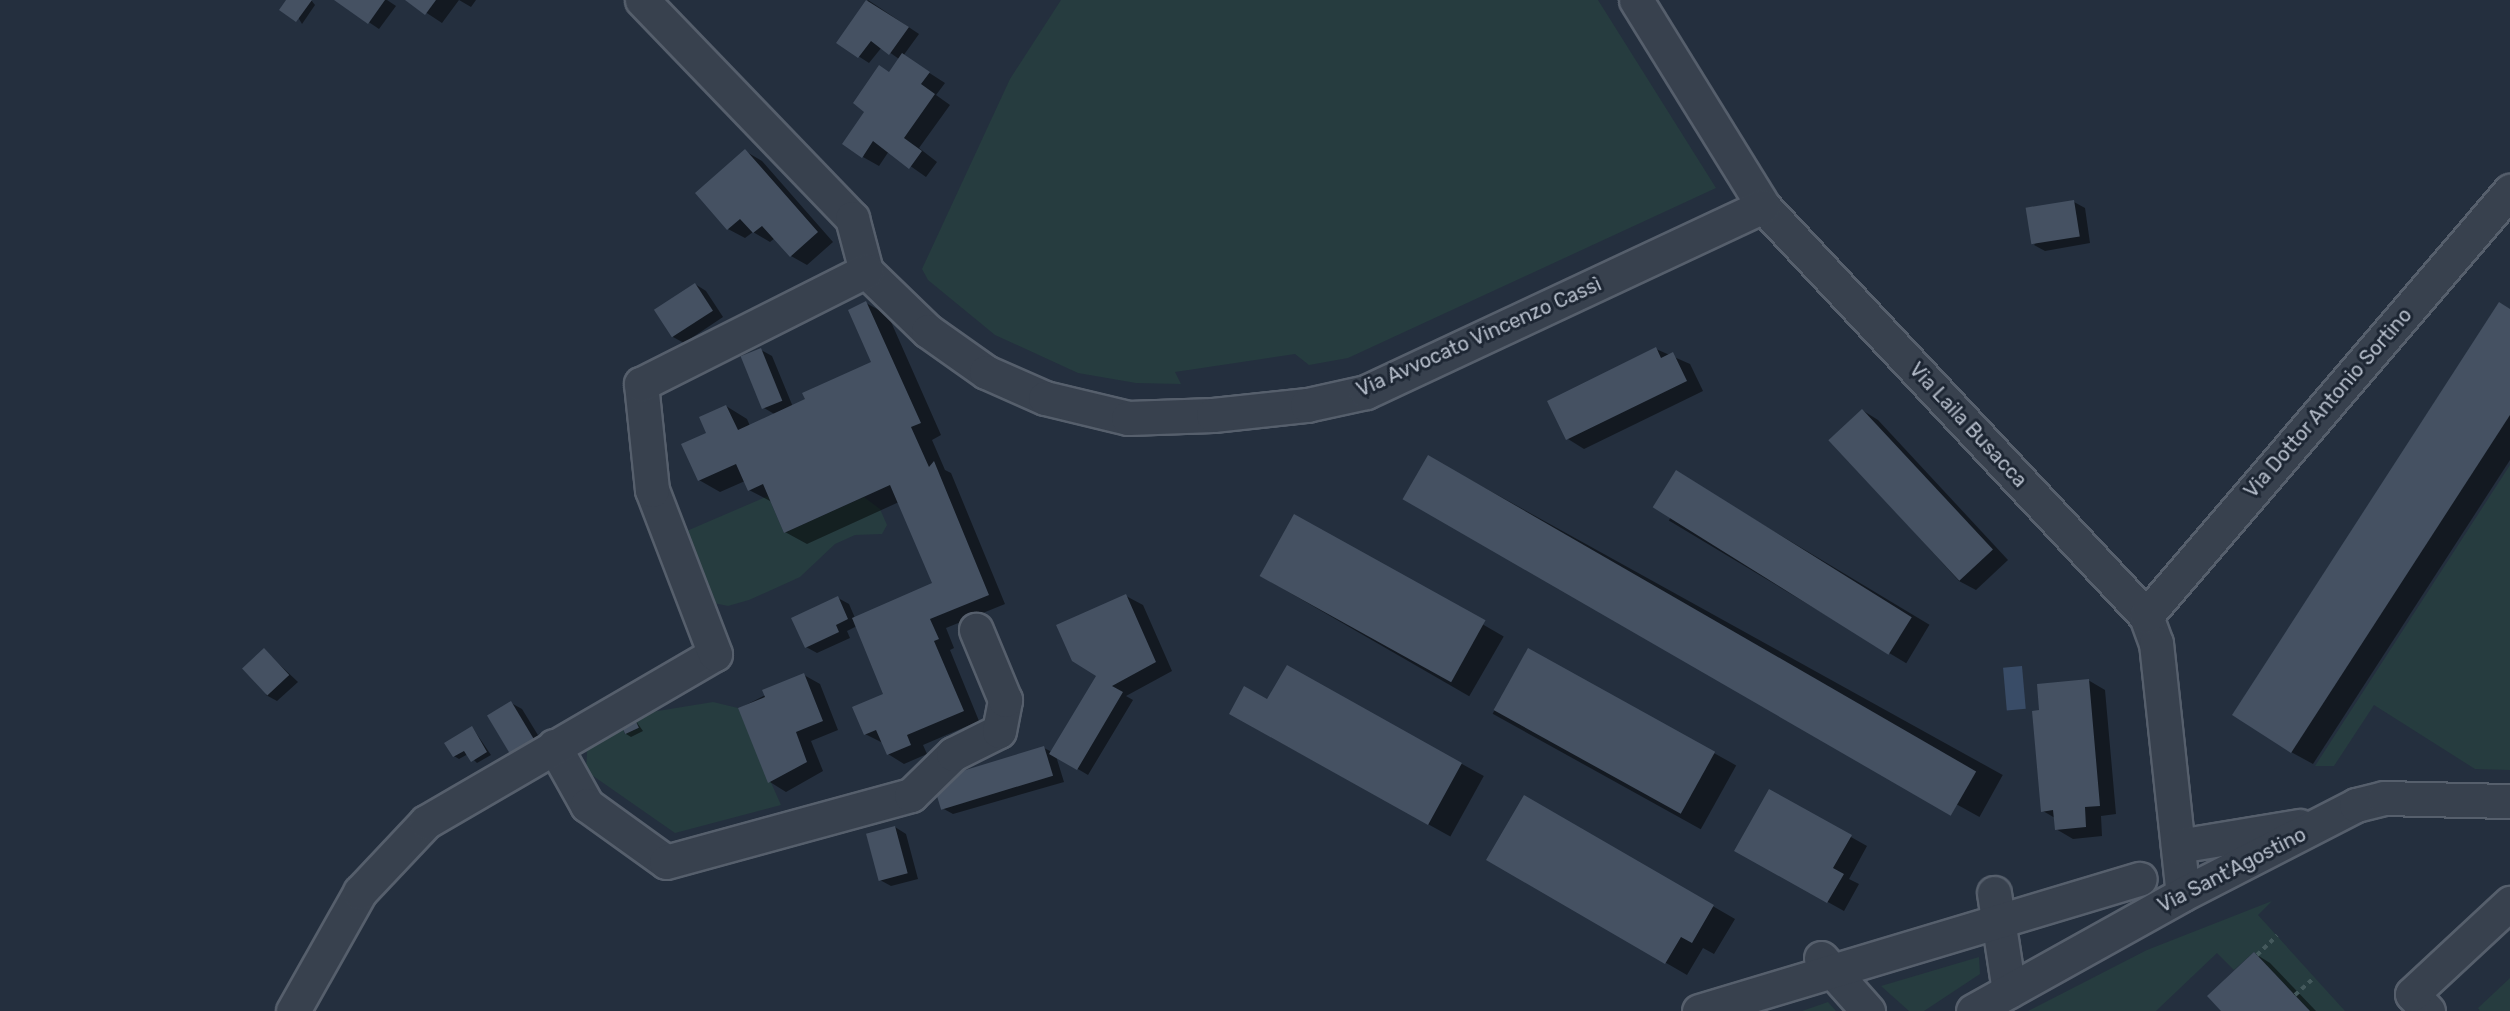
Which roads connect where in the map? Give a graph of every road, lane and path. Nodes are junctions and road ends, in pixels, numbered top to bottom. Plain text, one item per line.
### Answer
1 (642, 0) edge
2 (1636, 0) edge
3 (2510, 191) edge
4 (1763, 206) junction
5 (866, 271) junction
6 (2146, 616) junction
7 (976, 630) dead end
8 (554, 746) junction
9 (2510, 801) edge
10 (2322, 822) junction
11 (2178, 846) junction
12 (2140, 879) dead end
13 (2183, 894) junction
14 (2510, 903) edge
15 (1996, 907) junction
16 (2277, 936) dead end
17 (2258, 955) dead end
18 (1827, 964) junction
19 (2314, 978) dead end
20 (2009, 992) junction
21 (2295, 995) dead end
22 (2420, 1002) edge
23 (292, 1011) edge
24 (1699, 1011) edge
25 (1868, 1011) edge
26 (1973, 1011) edge

1 - 5 street
2 - 4 street, Via Laila Busacca
3 - 6 street, Via Dottor Antonio Sortino
4 - 5 street, Via Avvocato Vincenzo Cassì
4 - 6 street, Via Laila Busacca
5 - 8 street
6 - 11 street, Via Laila Busacca
7 - 8 street
8 - 23 street
9 - 10 street, Via Sant'Agostino
10 - 11 street
10 - 13 street, Via Sant'Agostino
11 - 13 street, Via Laila Busacca
12 - 15 street
13 - 20 street, Via Sant'Agostino
14 - 22 street
15 - 18 street
15 - 20 street
16 - 17 path
18 - 24 street
18 - 25 street
19 - 21 path
20 - 26 street, Via Sant'Agostino

